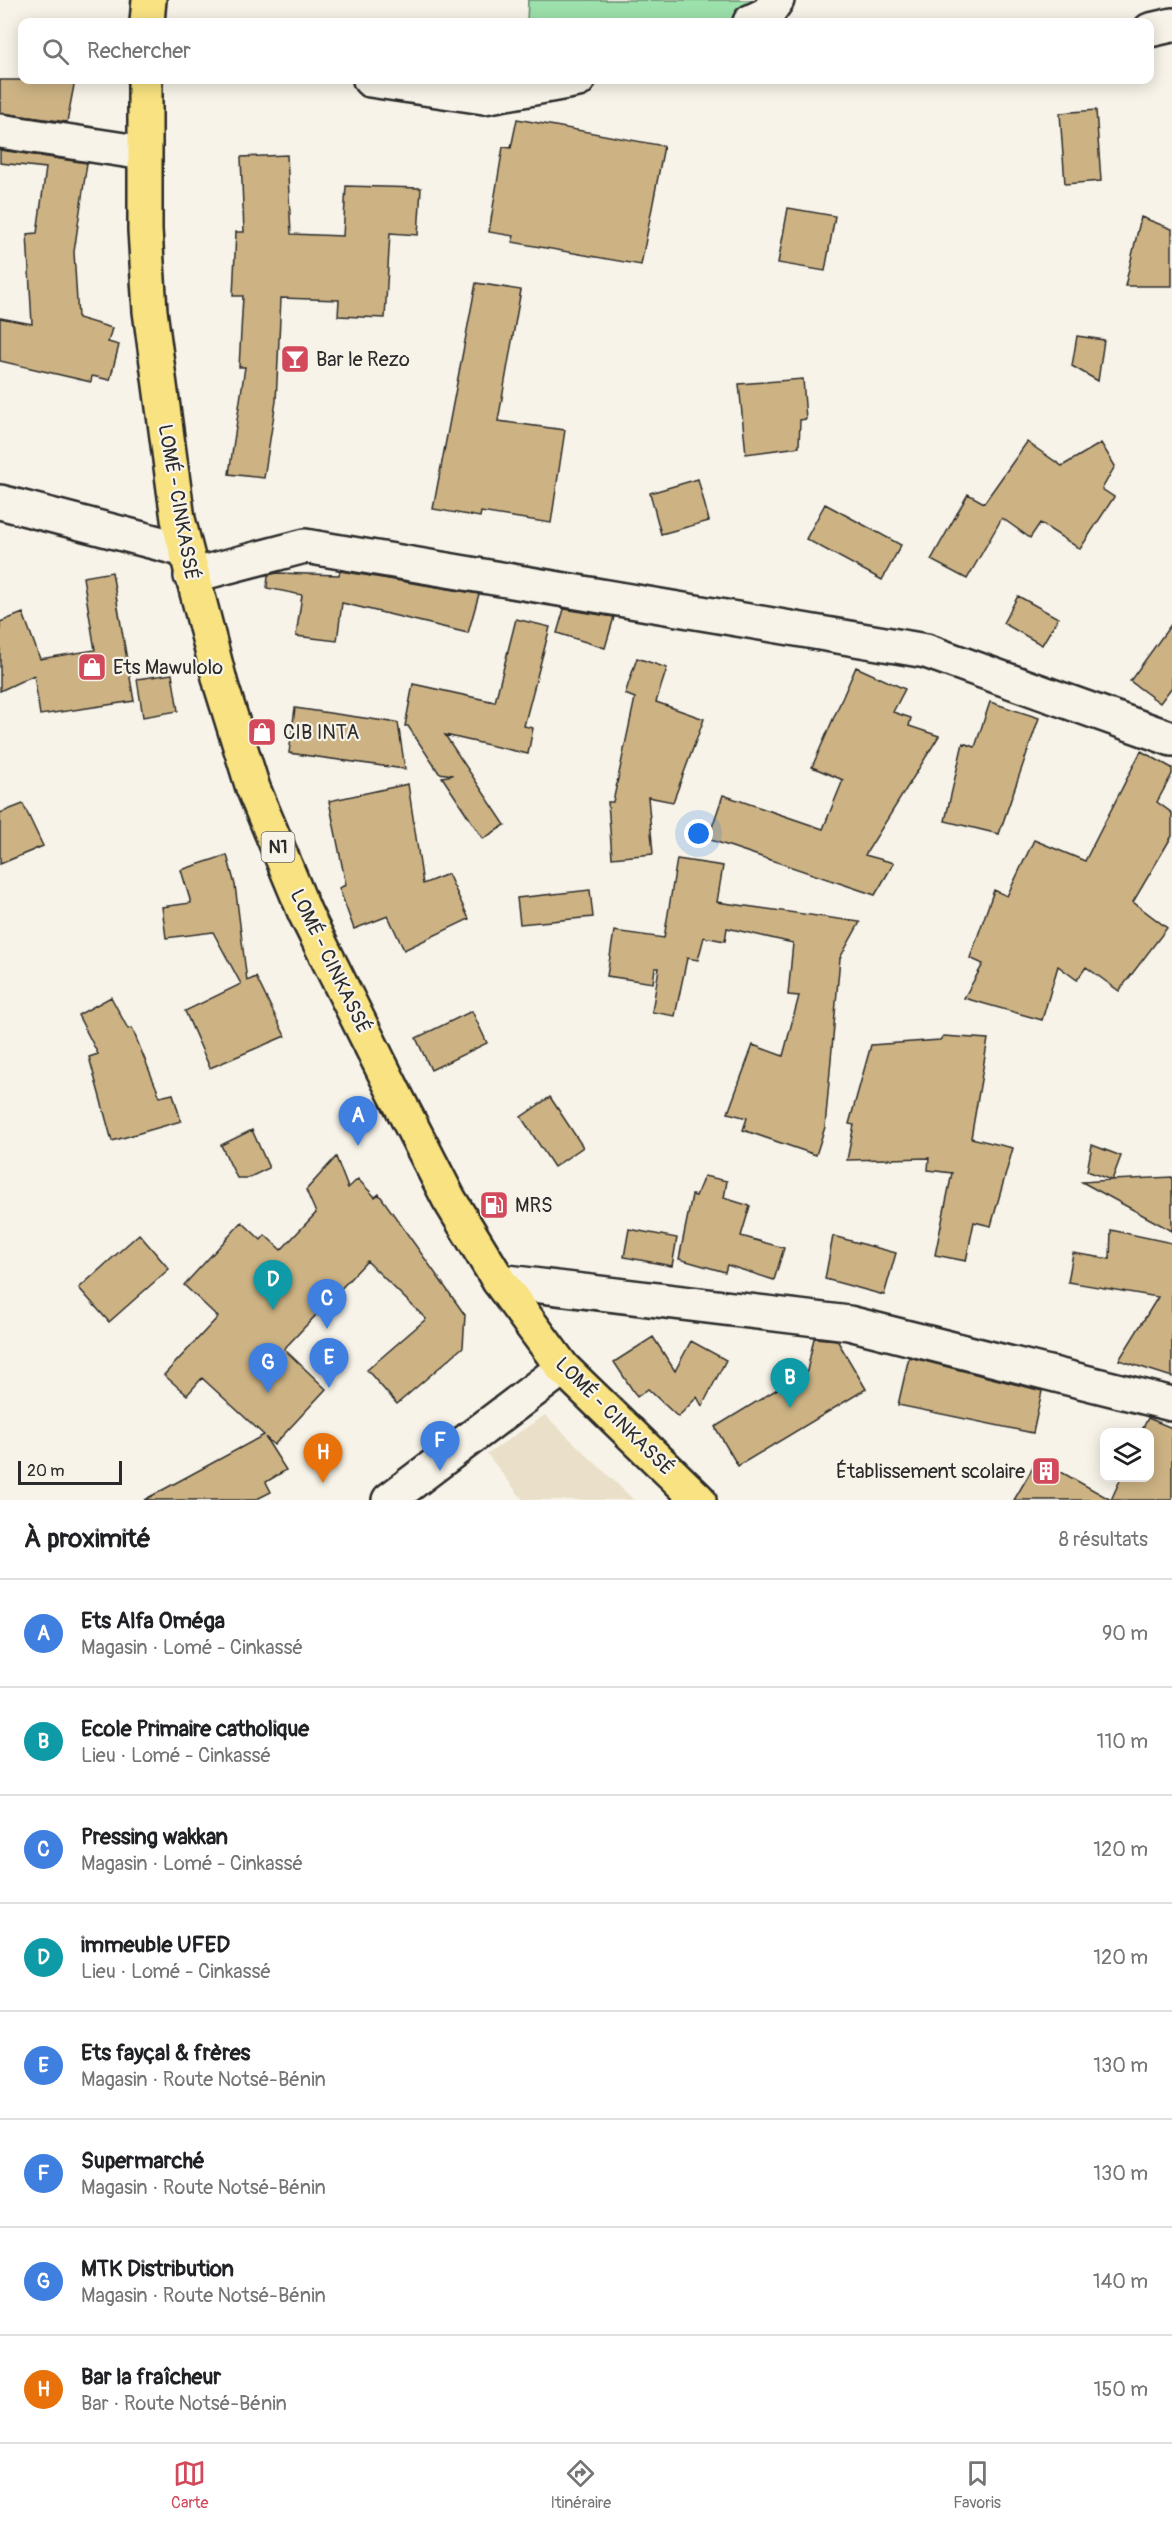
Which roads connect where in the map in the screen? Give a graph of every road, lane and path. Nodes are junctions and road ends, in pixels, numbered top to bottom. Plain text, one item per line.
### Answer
1 (149, 0) edge
2 (147, 18) edge
3 (1172, 25) edge
4 (1154, 29) edge
5 (145, 84) edge
6 (397, 84) edge
7 (556, 84) edge
8 (0, 130) edge
9 (144, 153) junction
10 (0, 502) edge
11 (188, 563) junction
12 (1172, 739) edge
13 (499, 1281) junction
14 (563, 1368) junction
15 (1172, 1404) edge
16 (389, 1500) edge
17 (699, 1500) edge

1 - 2 highway
3 - 4 street
5 - 9 highway, LOMÉ - CINKASSÉ / N1
6 - 7 street
8 - 9 street
9 - 11 highway, LOMÉ - CINKASSÉ / N1
10 - 11 street
11 - 12 street
11 - 13 highway, LOMÉ - CINKASSÉ / N1
13 - 14 highway, LOMÉ - CINKASSÉ / N1
13 - 15 street
14 - 16 street
14 - 17 highway, LOMÉ - CINKASSÉ / N1

